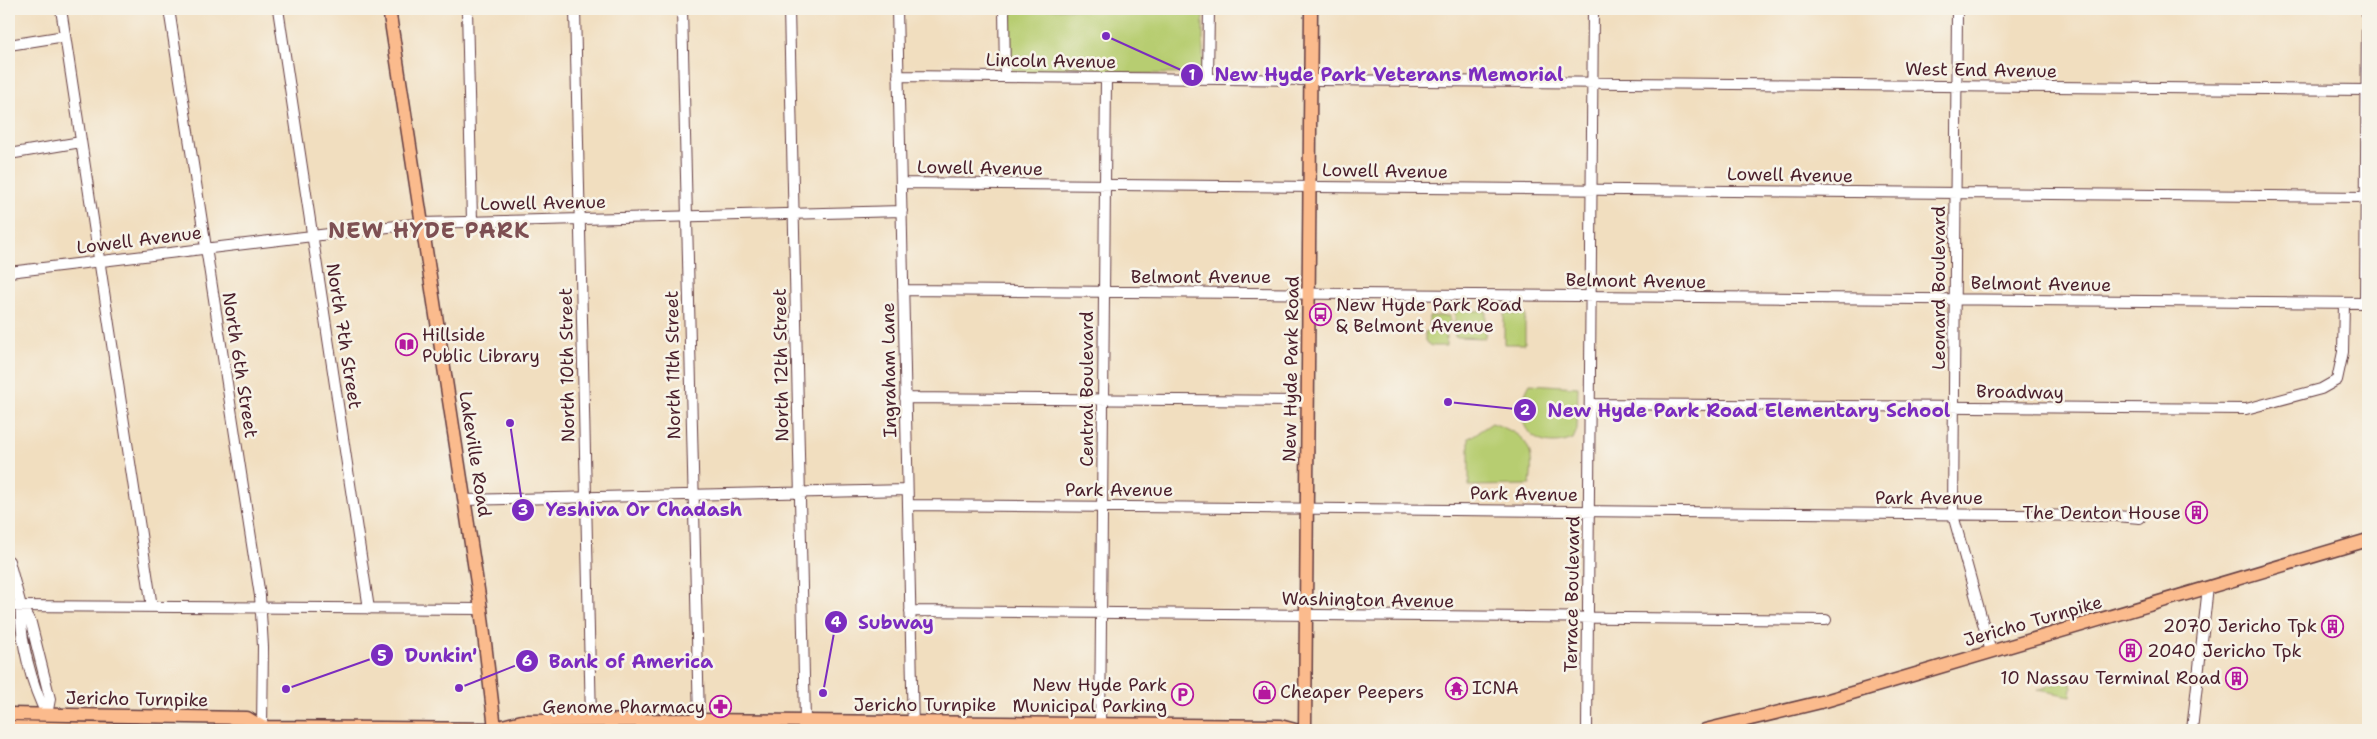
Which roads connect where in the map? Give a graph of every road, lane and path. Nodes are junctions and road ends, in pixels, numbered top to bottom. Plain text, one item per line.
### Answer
1 (61, 9) edge
2 (169, 9) edge
3 (278, 9) edge
4 (389, 9) edge
5 (468, 9) edge
6 (575, 9) edge
7 (682, 9) edge
8 (789, 9) edge
9 (897, 9) edge
10 (1004, 9) edge
11 (1208, 9) edge
12 (1311, 9) edge
13 (1593, 9) edge
14 (1957, 9) edge
15 (2367, 9) edge
16 (65, 36) junction
17 (9, 45) edge
18 (898, 76) junction
19 (1005, 76) junction
20 (1106, 78) junction
21 (1208, 79) junction
22 (1311, 80) junction
23 (1593, 82) junction
24 (1957, 86) junction
25 (2367, 90) edge
26 (81, 142) junction
27 (9, 154) edge
28 (901, 183) junction
29 (1105, 185) junction
30 (1310, 187) junction
31 (1592, 190) junction
32 (1956, 193) junction
33 (2367, 197) edge
34 (902, 211) junction
35 (794, 214) junction
36 (686, 216) junction
37 (580, 218) junction
38 (472, 221) junction
39 (422, 223) junction
40 (312, 234) junction
41 (206, 248) junction
42 (100, 261) junction
43 (9, 272) edge
44 (903, 290) junction
45 (1104, 292) junction
46 (1309, 294) junction
47 (1590, 296) junction
48 (1955, 300) junction
49 (2344, 303) junction
50 (2366, 303) edge
51 (905, 398) junction
52 (1103, 399) junction
53 (1308, 401) junction
54 (1590, 404) junction
55 (1954, 407) junction
56 (907, 490) junction
57 (800, 492) junction
58 (693, 495) junction
59 (586, 497) junction
60 (464, 500) junction
61 (908, 505) junction
62 (1102, 506) junction
63 (1307, 508) junction
64 (1589, 511) junction
65 (1953, 515) junction
66 (2140, 518) dead end
67 (2368, 540) edge
68 (9, 561) edge
69 (2208, 587) junction
70 (9, 606) edge
71 (21, 606) junction
72 (152, 607) junction
73 (260, 608) junction
74 (369, 609) junction
75 (481, 609) junction
76 (910, 611) junction
77 (1102, 614) junction
78 (1306, 615) junction
79 (1588, 618) junction
80 (1826, 620) dead end
81 (1991, 652) junction
82 (9, 714) edge
83 (47, 715) junction
84 (79, 716) junction
85 (590, 720) junction
86 (699, 720) junction
87 (805, 721) junction
88 (521, 726) edge
89 (744, 726) edge
90 (856, 726) edge
91 (913, 726) edge
92 (9, 727) edge
93 (986, 727) edge
94 (1100, 727) edge
95 (1156, 727) edge
96 (1734, 727) edge
97 (48, 728) junction
98 (256, 729) edge
99 (297, 729) edge
100 (409, 729) edge
101 (502, 729) edge
102 (80, 730) edge
103 (134, 730) edge
104 (778, 730) edge
105 (1295, 730) edge
106 (1305, 730) edge
107 (1587, 730) edge
108 (1705, 730) edge
109 (2192, 730) edge

1 - 16 street
2 - 41 street, North 6th Street
3 - 40 street, North 7th Street
4 - 39 main road, Lakeville Road
5 - 38 street
6 - 37 street, North 10th Street
7 - 36 street, North 11th Street
8 - 35 street, North 12th Street
9 - 18 street, Ingraham Lane
10 - 19 street
11 - 21 street
12 - 22 main road, New Hyde Park Road
13 - 23 street, Terrace Boulevard
14 - 24 street, Leonard Boulevard
15 - 25 street
16 - 17 street
16 - 26 street
18 - 19 street, Lincoln Avenue
18 - 28 street, Ingraham Lane
19 - 20 street, Lincoln Avenue
20 - 21 street, Lincoln Avenue
20 - 29 street, Central Boulevard
21 - 22 street, Lincoln Avenue
22 - 23 street, Lincoln Avenue
22 - 30 main road, New Hyde Park Road
23 - 24 street, West End Avenue
23 - 31 street, Terrace Boulevard
24 - 25 street, West End Avenue
24 - 32 street, Leonard Boulevard
25 - 33 street
26 - 27 street
26 - 42 street
28 - 29 street, Lowell Avenue
28 - 34 street, Ingraham Lane
29 - 30 street, Lowell Avenue
29 - 45 street, Central Boulevard
30 - 31 street, Lowell Avenue
30 - 46 main road, New Hyde Park Road
31 - 32 street, Lowell Avenue
31 - 47 street, Terrace Boulevard
32 - 33 street, Lowell Avenue
32 - 48 street, Leonard Boulevard
33 - 50 street
34 - 35 street, Lowell Avenue
34 - 44 street, Ingraham Lane
35 - 36 street, Lowell Avenue
35 - 57 street, North 12th Street
36 - 37 street, Lowell Avenue
36 - 58 street, North 11th Street
37 - 38 street, Lowell Avenue
37 - 59 street, North 10th Street
38 - 39 street, Lowell Avenue
39 - 40 street, Lowell Avenue
39 - 60 main road, Lakeville Road
40 - 41 street, Lowell Avenue
40 - 74 street, North 7th Street
41 - 42 street, Lowell Avenue
41 - 73 street, North 6th Street
42 - 43 street, Lowell Avenue
42 - 72 street
44 - 45 street, Belmont Avenue
44 - 51 street, Ingraham Lane
45 - 46 street, Belmont Avenue
45 - 52 street, Central Boulevard
46 - 47 street, Belmont Avenue
46 - 53 main road, New Hyde Park Road
47 - 48 street, Belmont Avenue
47 - 54 street, Terrace Boulevard
48 - 49 street, Belmont Avenue
48 - 55 street, Leonard Boulevard
49 - 50 street, Belmont Avenue
49 - 55 street, Broadway
51 - 52 street
51 - 56 street, Ingraham Lane
52 - 53 street
52 - 62 street, Central Boulevard
53 - 63 main road, New Hyde Park Road
54 - 55 street, Broadway
54 - 64 street, Terrace Boulevard
55 - 65 street, Leonard Boulevard
56 - 57 street
56 - 61 street, Ingraham Lane
57 - 58 street
57 - 87 street, North 12th Street
58 - 59 street
58 - 86 street, North 11th Street
59 - 60 street
59 - 85 street, North 10th Street
60 - 75 main road, Lakeville Road
61 - 62 street, Park Avenue
61 - 76 street, Ingraham Lane
62 - 63 street, Park Avenue
62 - 77 street, Central Boulevard
63 - 64 street, Park Avenue
63 - 78 main road, New Hyde Park Road
64 - 65 street, Park Avenue
64 - 79 street, Terrace Boulevard
65 - 66 street, Park Avenue
65 - 81 street, Leonard Boulevard
67 - 69 main road, Jericho Turnpike
68 - 71 street
69 - 81 main road, Jericho Turnpike
69 - 109 street
70 - 71 street
71 - 72 street
71 - 83 street
72 - 73 street
73 - 74 street
73 - 98 street, North 6th Street
74 - 75 street
75 - 101 main road, Lakeville Road
76 - 77 street, Washington Avenue
76 - 91 street, Ingraham Lane
77 - 78 street, Washington Avenue
77 - 94 street, Central Boulevard
78 - 79 street, Washington Avenue
78 - 106 main road, New Hyde Park Road
79 - 80 street, Washington Avenue
79 - 107 street, Terrace Boulevard
81 - 96 main road, Jericho Turnpike
82 - 83 main road, Jericho Turnpike
83 - 84 main road, Jericho Turnpike
83 - 97 street
84 - 98 main road, Jericho Turnpike
84 - 102 main road
85 - 86 main road, Jericho Turnpike
85 - 88 main road, Jericho Turnpike
86 - 89 main road, Jericho Turnpike
87 - 89 main road, Jericho Turnpike
87 - 90 main road, Jericho Turnpike
87 - 104 main road
88 - 101 main road, Jericho Turnpike
90 - 91 main road, Jericho Turnpike
91 - 93 main road, Jericho Turnpike
92 - 97 main road, Jericho Turnpike
93 - 94 main road, Jericho Turnpike
94 - 95 main road, Jericho Turnpike
95 - 105 main road, Jericho Turnpike
96 - 108 main road, Jericho Turnpike
97 - 102 main road, Jericho Turnpike
98 - 99 main road, Jericho Turnpike
99 - 100 main road, Jericho Turnpike
100 - 101 main road, Jericho Turnpike
102 - 103 main road, Jericho Turnpike

